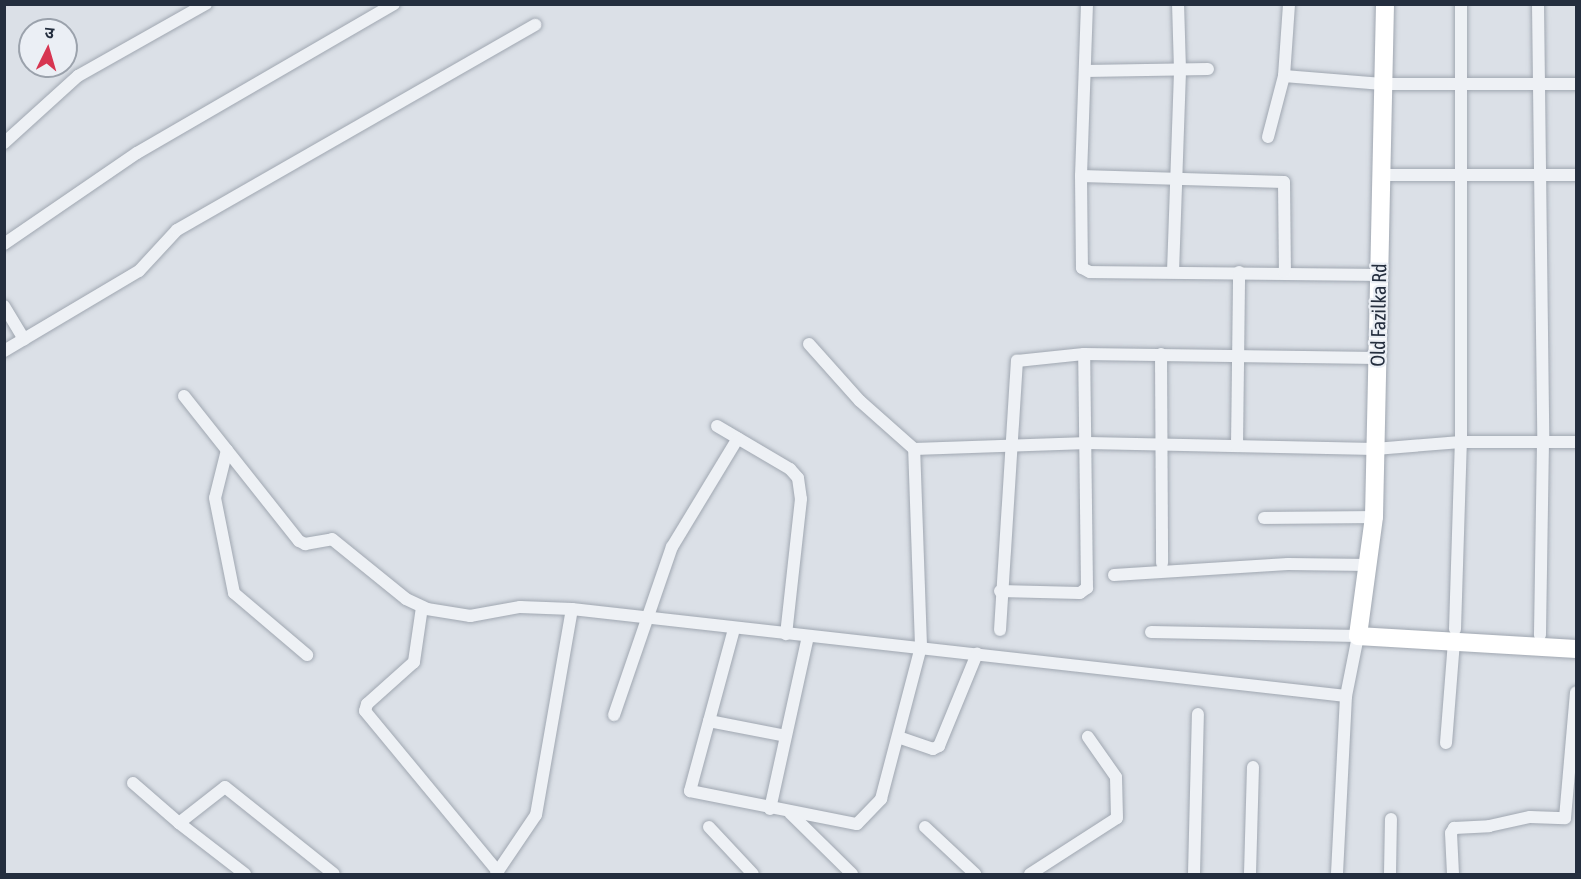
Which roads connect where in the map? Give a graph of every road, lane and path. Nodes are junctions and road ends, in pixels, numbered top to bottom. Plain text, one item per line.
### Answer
1 (206, 4) edge
2 (394, 4) edge
3 (1088, 4) edge
4 (1178, 4) edge
5 (1289, 4) edge
6 (1385, 4) edge
7 (1461, 4) edge
8 (1538, 4) edge
9 (535, 25) dead end
10 (1208, 69) dead end
11 (1085, 70) junction
12 (1180, 70) junction
13 (1284, 76) junction
14 (1461, 83) junction
15 (1383, 84) junction
16 (1537, 84) junction
17 (1576, 84) edge
18 (1268, 137) dead end
19 (4, 142) edge
20 (1460, 174) junction
21 (1540, 174) junction
22 (1382, 175) junction
23 (1576, 175) edge
24 (1081, 176) junction
25 (1177, 179) junction
26 (4, 244) edge
27 (1173, 272) junction
28 (1239, 272) junction
29 (1285, 272) junction
30 (1379, 276) junction
31 (4, 306) edge
32 (24, 339) junction
33 (809, 344) dead end
34 (4, 351) edge
35 (1084, 354) junction
36 (1161, 354) junction
37 (1240, 356) junction
38 (1377, 358) junction
39 (184, 396) dead end
40 (717, 426) dead end
41 (738, 438) junction
42 (1461, 442) junction
43 (1543, 442) junction
44 (1576, 442) edge
45 (1088, 443) junction
46 (1161, 444) junction
47 (1237, 446) junction
48 (1009, 447) junction
49 (914, 449) junction
50 (1375, 449) junction
51 (226, 450) junction
52 (1374, 517) junction
53 (1264, 518) dead end
54 (1162, 563) dead end
55 (1370, 565) junction
56 (1114, 575) dead end
57 (1000, 591) junction
58 (422, 607) junction
59 (572, 609) junction
60 (649, 618) junction
61 (734, 629) junction
62 (1000, 630) dead end
63 (1359, 630) junction
64 (1151, 632) dead end
65 (786, 634) junction
66 (808, 636) junction
67 (1454, 636) junction
68 (1576, 636) edge
69 (1529, 638) junction
70 (921, 646) junction
71 (1576, 649) edge
72 (977, 654) junction
73 (307, 655) dead end
74 (1576, 692) edge
75 (1346, 696) junction
76 (1198, 714) dead end
77 (614, 715) dead end
78 (709, 721) junction
79 (786, 736) junction
80 (898, 737) junction
81 (1088, 737) dead end
82 (1446, 743) dead end
83 (1253, 767) dead end
84 (133, 783) dead end
85 (770, 808) junction
86 (789, 812) junction
87 (1391, 819) dead end
88 (179, 823) junction
89 (709, 827) dead end
90 (925, 827) dead end
91 (497, 873) edge
92 (245, 874) edge
93 (334, 874) edge
94 (753, 874) edge
95 (852, 874) edge
96 (975, 874) edge
97 (1030, 874) edge
98 (1194, 874) edge
99 (1250, 874) edge
100 (1337, 874) edge
101 (1390, 874) edge
102 (1453, 874) edge

1 - 19 street
2 - 26 street
3 - 11 street
4 - 12 street
5 - 13 street
6 - 15 main road, Old Fazilka Rd
7 - 14 street
8 - 16 street
9 - 32 street
10 - 12 street
11 - 12 street
11 - 24 street
12 - 25 street
13 - 15 street
13 - 18 street
14 - 15 street
14 - 16 street
14 - 20 street
15 - 22 main road, Old Fazilka Rd
16 - 17 street
16 - 21 street
20 - 21 street
20 - 22 street
20 - 42 street
21 - 23 street
21 - 43 street
22 - 30 main road, Old Fazilka Rd
24 - 25 street
24 - 27 street
25 - 27 street
25 - 29 street
27 - 28 street
28 - 29 street
28 - 37 street
29 - 30 street
30 - 38 main road, Old Fazilka Rd
31 - 32 street
32 - 34 street
33 - 49 street
35 - 36 street
35 - 45 street
35 - 48 street
36 - 37 street
36 - 46 street
37 - 38 street
37 - 47 street
38 - 50 main road, Old Fazilka Rd
39 - 51 street
40 - 41 street
41 - 60 street
41 - 65 street
42 - 43 street
42 - 50 street
42 - 67 street
43 - 44 street
43 - 69 street
45 - 46 street
45 - 48 street
45 - 57 street
46 - 47 street
46 - 54 street
47 - 50 street
48 - 49 street
48 - 57 street
49 - 70 street
50 - 52 main road, Old Fazilka Rd
51 - 58 street
51 - 73 street
52 - 53 street
52 - 55 main road, Old Fazilka Rd
55 - 56 street
55 - 63 main road, Old Fazilka Rd
57 - 62 street
58 - 59 street
58 - 91 street
59 - 60 street
59 - 91 street
60 - 61 street
60 - 77 street
61 - 65 street
61 - 78 street
63 - 64 street
63 - 67 main road
63 - 75 street
65 - 66 street
66 - 70 street
66 - 79 street
67 - 69 main road
67 - 82 street
68 - 69 main road
69 - 71 main road
70 - 72 street
70 - 80 street
72 - 75 street
72 - 80 street
74 - 102 street
75 - 100 street
76 - 98 street
78 - 79 street
78 - 85 street
79 - 85 street
80 - 86 street
81 - 97 street
83 - 99 street
84 - 88 street
85 - 86 street
86 - 95 street
87 - 101 street
88 - 92 street
88 - 93 street
89 - 94 street
90 - 96 street

